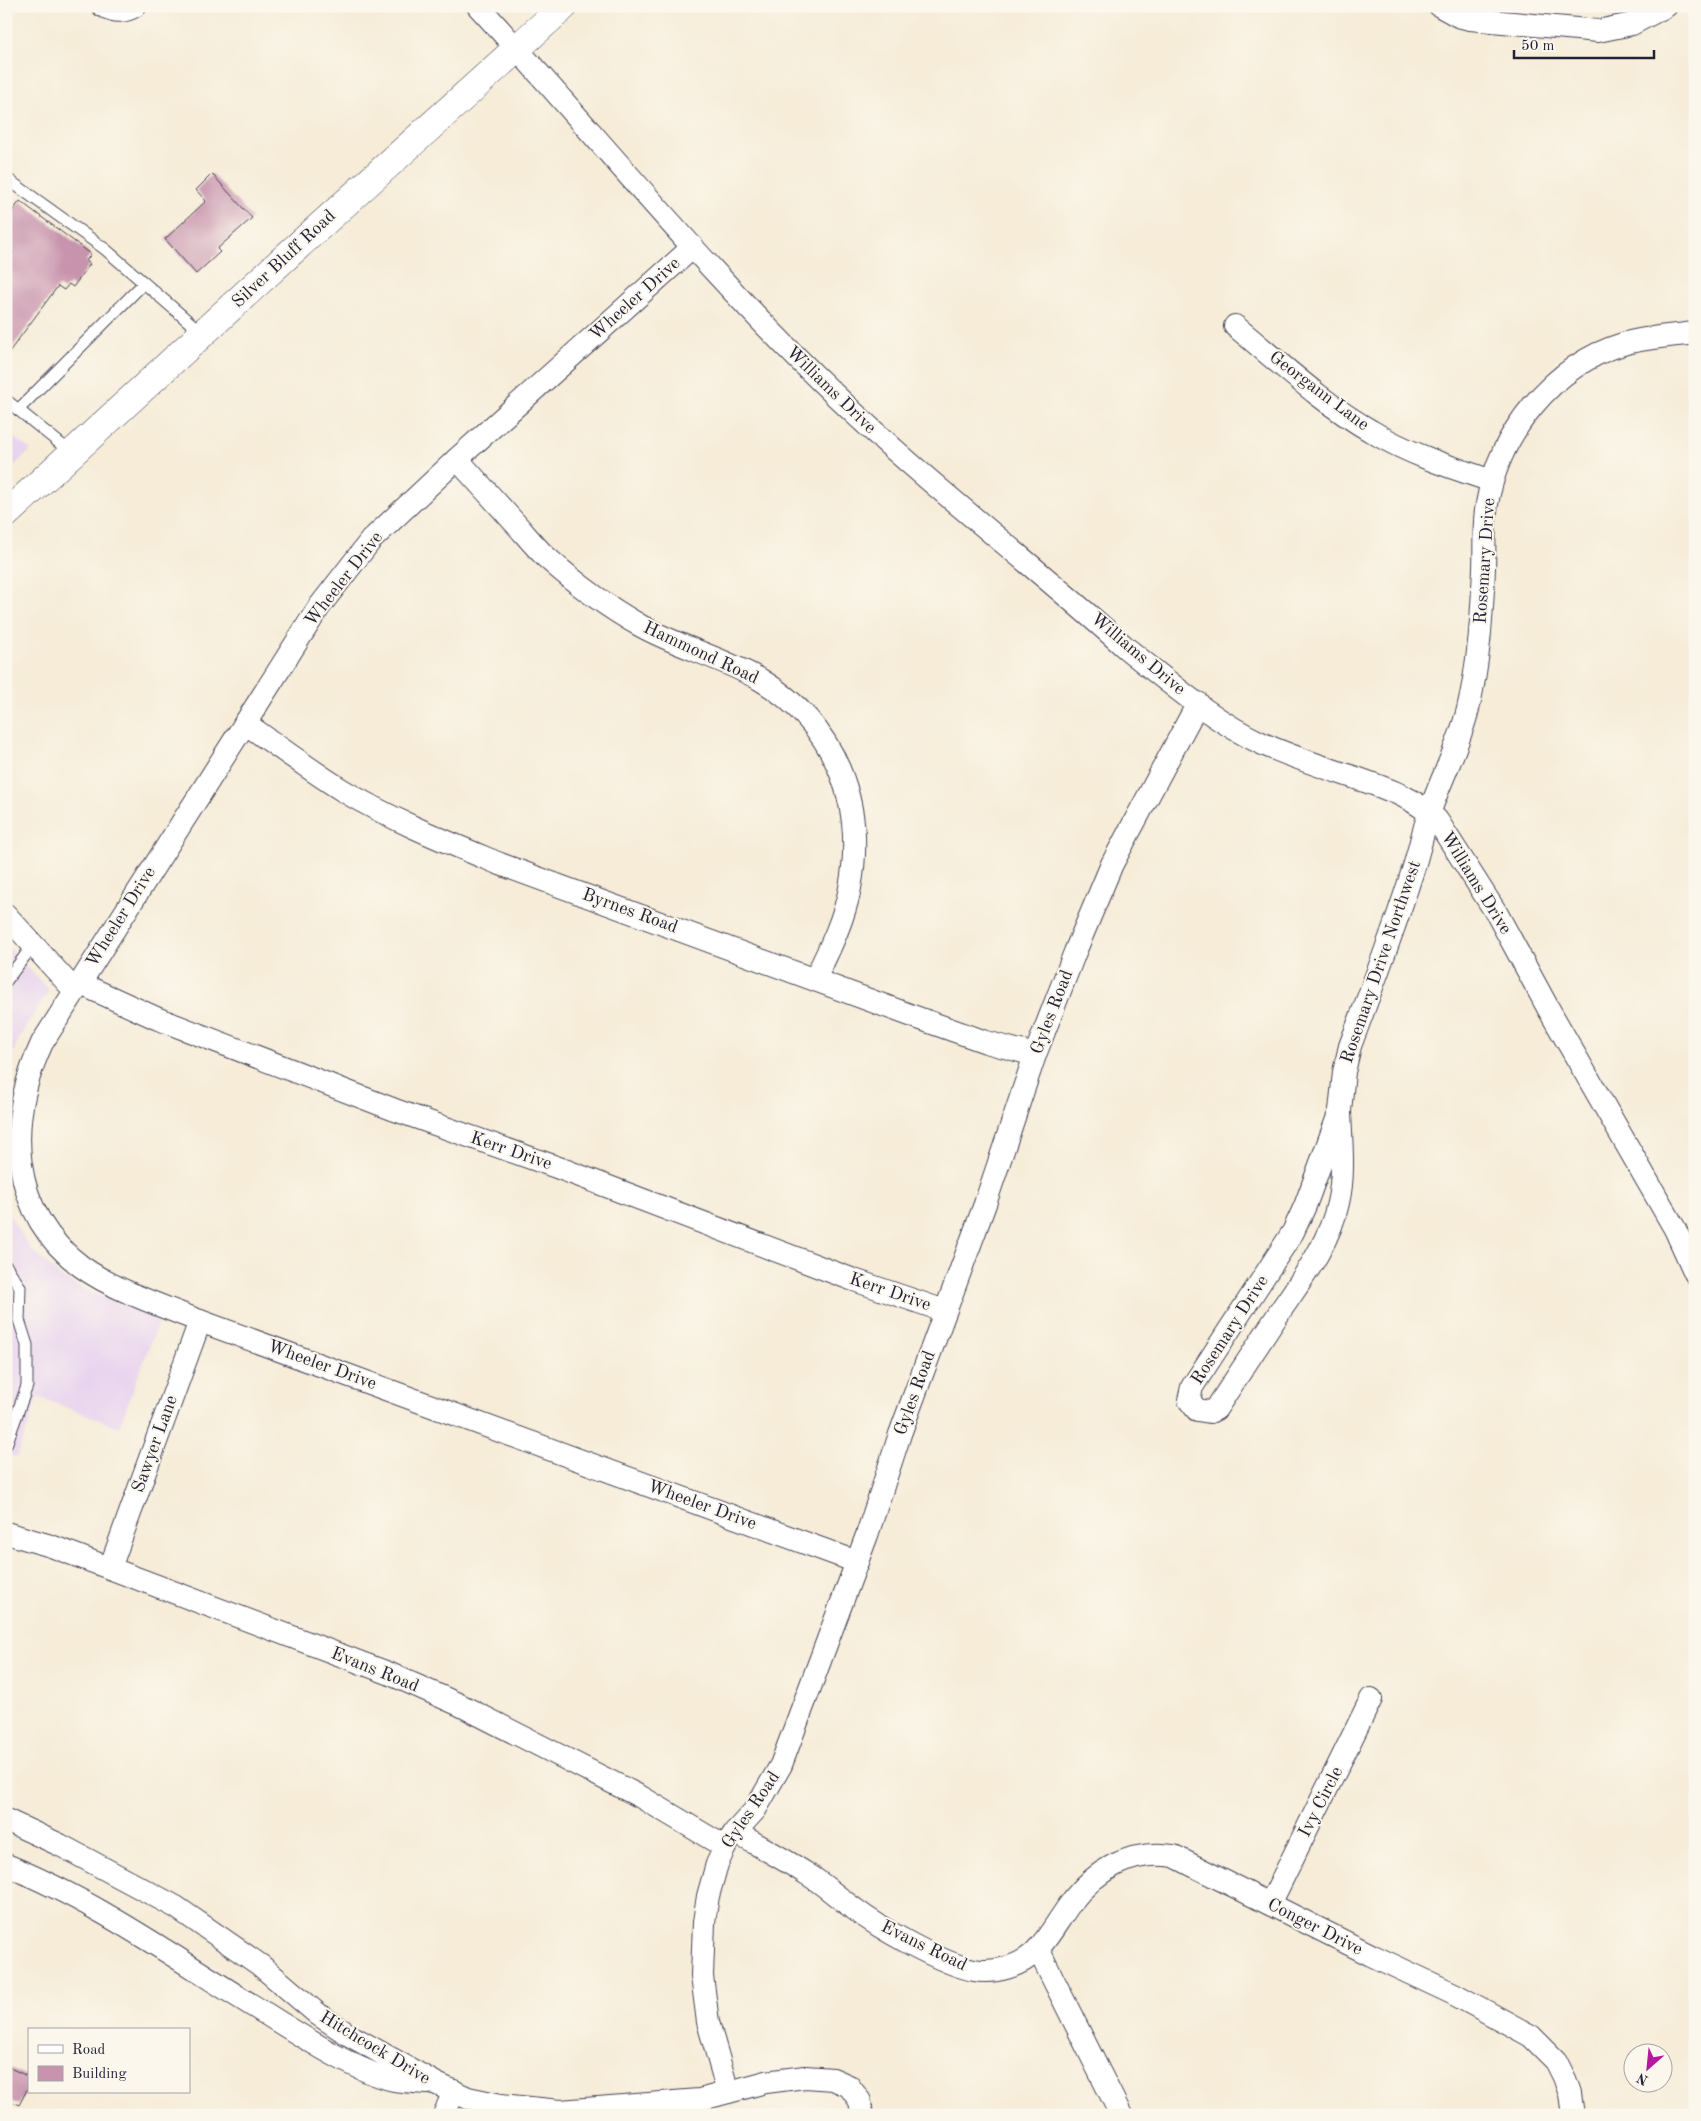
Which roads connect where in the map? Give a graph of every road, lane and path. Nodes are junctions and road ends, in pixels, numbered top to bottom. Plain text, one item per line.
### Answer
1 (103, 6) edge
2 (135, 6) edge
3 (478, 6) edge
4 (564, 6) edge
5 (1440, 6) edge
6 (1666, 6) edge
7 (518, 49) junction
8 (6, 178) edge
9 (694, 247) junction
10 (144, 283) junction
11 (1235, 326) dead end
12 (1695, 333) edge
13 (203, 334) junction
14 (6, 400) edge
15 (18, 410) junction
16 (73, 454) junction
17 (457, 459) junction
18 (1492, 481) junction
19 (6, 514) edge
20 (1198, 703) junction
21 (246, 722) junction
22 (1430, 813) junction
23 (6, 915) edge
24 (34, 944) junction
25 (816, 980) junction
26 (6, 981) edge
27 (77, 987) junction
28 (1035, 1055) junction
29 (1340, 1111) junction
30 (6, 1266) edge
31 (1695, 1273) edge
32 (945, 1311) junction
33 (200, 1321) junction
34 (6, 1445) edge
35 (6, 1534) edge
36 (857, 1562) junction
37 (110, 1568) junction
38 (1371, 1699) dead end
39 (6, 1820) edge
40 (730, 1840) junction
41 (6, 1865) edge
42 (1270, 1904) junction
43 (1038, 1949) junction
44 (445, 2088) junction
45 (728, 2092) junction
46 (444, 2115) edge
47 (862, 2115) edge
48 (1121, 2115) edge
49 (1573, 2115) edge

1 - 2 street
3 - 7 street, Williams Drive
4 - 7 street, Silver Bluff Road
5 - 6 street
7 - 9 street, Williams Drive
7 - 13 street, Silver Bluff Road
8 - 10 lane
9 - 17 street, Wheeler Drive
9 - 20 street, Williams Drive
10 - 13 lane
10 - 15 lane
11 - 18 street, Georgann Lane
12 - 18 street, Rosemary Drive
13 - 16 street, Silver Bluff Road
14 - 15 lane
15 - 16 lane
16 - 19 street, Silver Bluff Road
17 - 21 street, Wheeler Drive
17 - 25 street, Hammond Road
18 - 22 street, Rosemary Drive
20 - 22 street, Williams Drive
20 - 28 street, Gyles Road
21 - 25 street, Byrnes Road
21 - 27 street, Wheeler Drive
22 - 29 street, Rosemary Drive Northwest
22 - 31 street, Williams Drive
23 - 24 street, Kerr Drive
24 - 26 lane
24 - 27 street, Kerr Drive
25 - 28 street, Byrnes Road
27 - 32 street, Kerr Drive
27 - 33 street, Wheeler Drive
28 - 32 street, Gyles Road
29 - 29 street, Rosemary Drive
30 - 34 lane
32 - 36 street, Gyles Road
33 - 36 street, Wheeler Drive
33 - 37 street, Sawyer Lane
35 - 37 street, Evans Road
36 - 40 street, Gyles Road
37 - 40 street, Evans Road
38 - 42 street, Ivy Circle
39 - 44 street, Hitchcock Drive
40 - 43 street, Evans Road
40 - 45 street, Gyles Road
41 - 44 street, Hitchcock Drive
42 - 43 street, Conger Drive
42 - 49 street, Conger Drive
43 - 48 street
44 - 45 street
44 - 46 street
45 - 47 street

